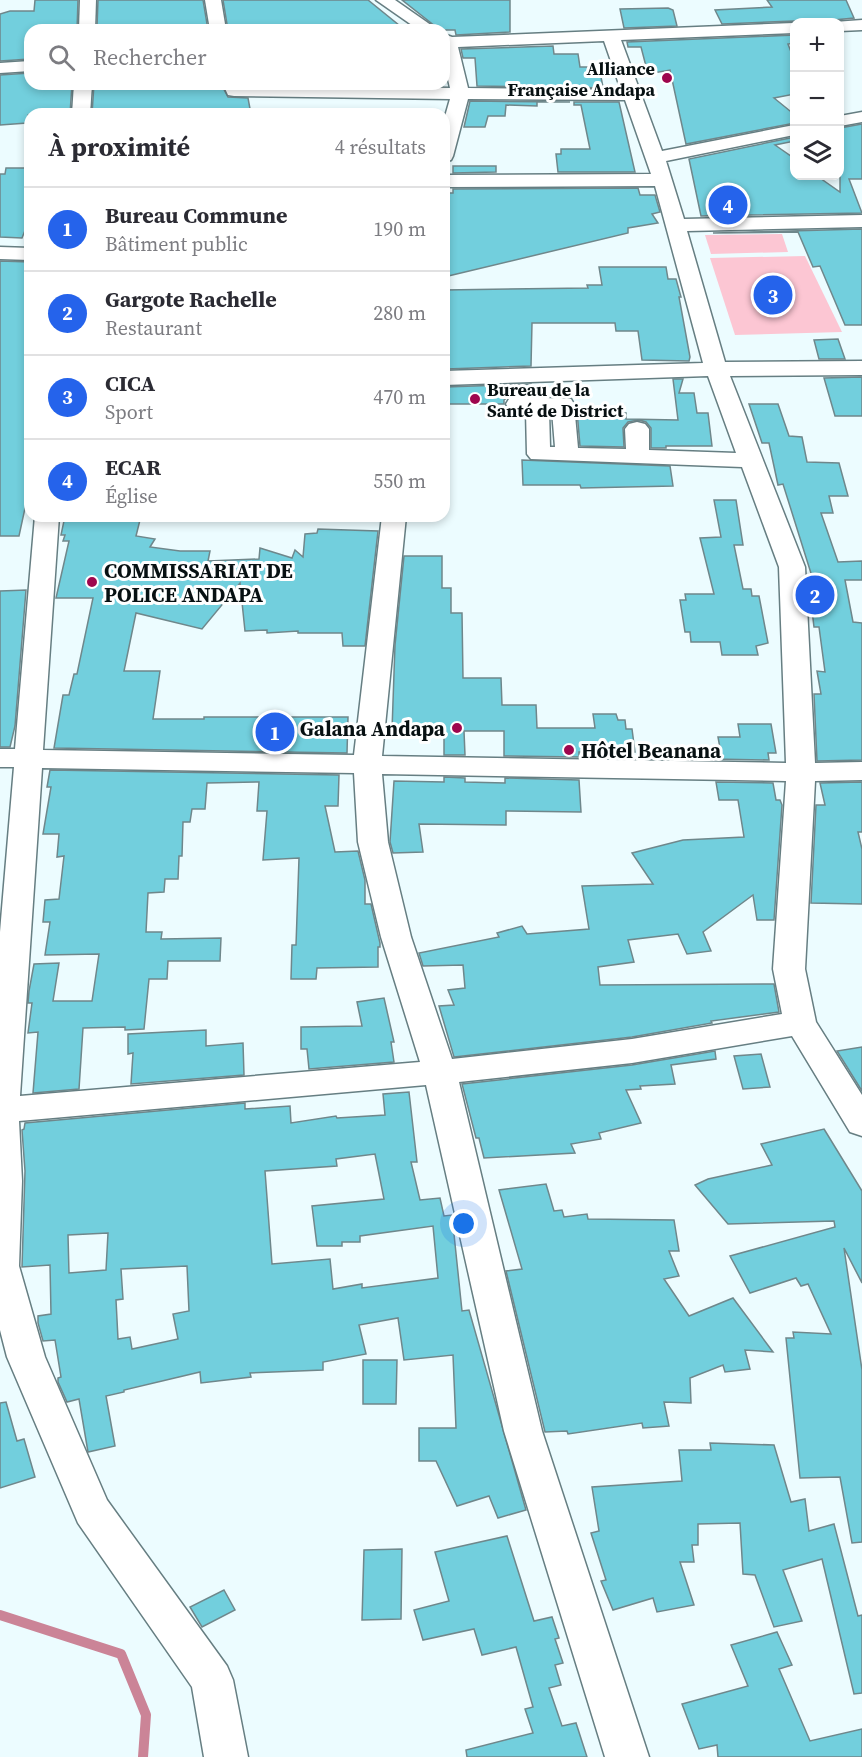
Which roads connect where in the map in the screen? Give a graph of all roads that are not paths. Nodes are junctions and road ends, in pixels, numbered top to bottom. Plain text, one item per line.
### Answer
1 (88, 0) edge
2 (213, 0) edge
3 (384, 0) edge
4 (87, 24) edge
5 (217, 24) edge
6 (421, 24) edge
7 (844, 26) edge
8 (862, 26) edge
9 (790, 28) edge
10 (611, 36) junction
11 (450, 41) edge
12 (450, 58) edge
13 (24, 66) edge
14 (0, 68) edge
15 (83, 90) edge
16 (234, 90) edge
17 (460, 93) junction
18 (632, 95) junction
19 (81, 108) edge
20 (862, 117) edge
21 (844, 121) edge
22 (790, 131) edge
23 (450, 132) edge
24 (659, 169) junction
25 (450, 181) edge
26 (862, 221) edge
27 (675, 225) junction
28 (0, 253) edge
29 (24, 254) edge
30 (862, 368) edge
31 (716, 369) junction
32 (450, 378) edge
33 (527, 404) dead end
34 (637, 429) dead end
35 (638, 456) junction
36 (751, 460) junction
37 (46, 522) edge
38 (393, 522) edge
39 (14, 758) edge
40 (367, 763) junction
41 (862, 771) edge
42 (801, 772) junction
43 (801, 1023) junction
44 (440, 1072) junction
45 (1, 1109) edge
46 (862, 1123) edge
47 (3, 1182) edge
48 (226, 1757) edge
49 (627, 1757) edge

1 - 4 street
2 - 5 street
3 - 6 street
7 - 8 street
9 - 10 street
10 - 11 street
10 - 18 street
12 - 17 street
13 - 14 street
15 - 19 street
16 - 17 street
17 - 18 street
17 - 23 street
18 - 24 street
20 - 21 street
22 - 24 street
24 - 25 street
24 - 27 street
26 - 27 street
27 - 31 street
28 - 29 street
30 - 31 street
31 - 32 street
31 - 36 street
33 - 35 street
34 - 35 street
35 - 36 street
36 - 42 street
37 - 39 street
38 - 40 street
39 - 40 street
39 - 45 street
40 - 42 street
40 - 44 street
41 - 42 street
42 - 43 street
43 - 44 street
43 - 46 street
44 - 45 street
44 - 49 street
45 - 47 street
47 - 48 street

